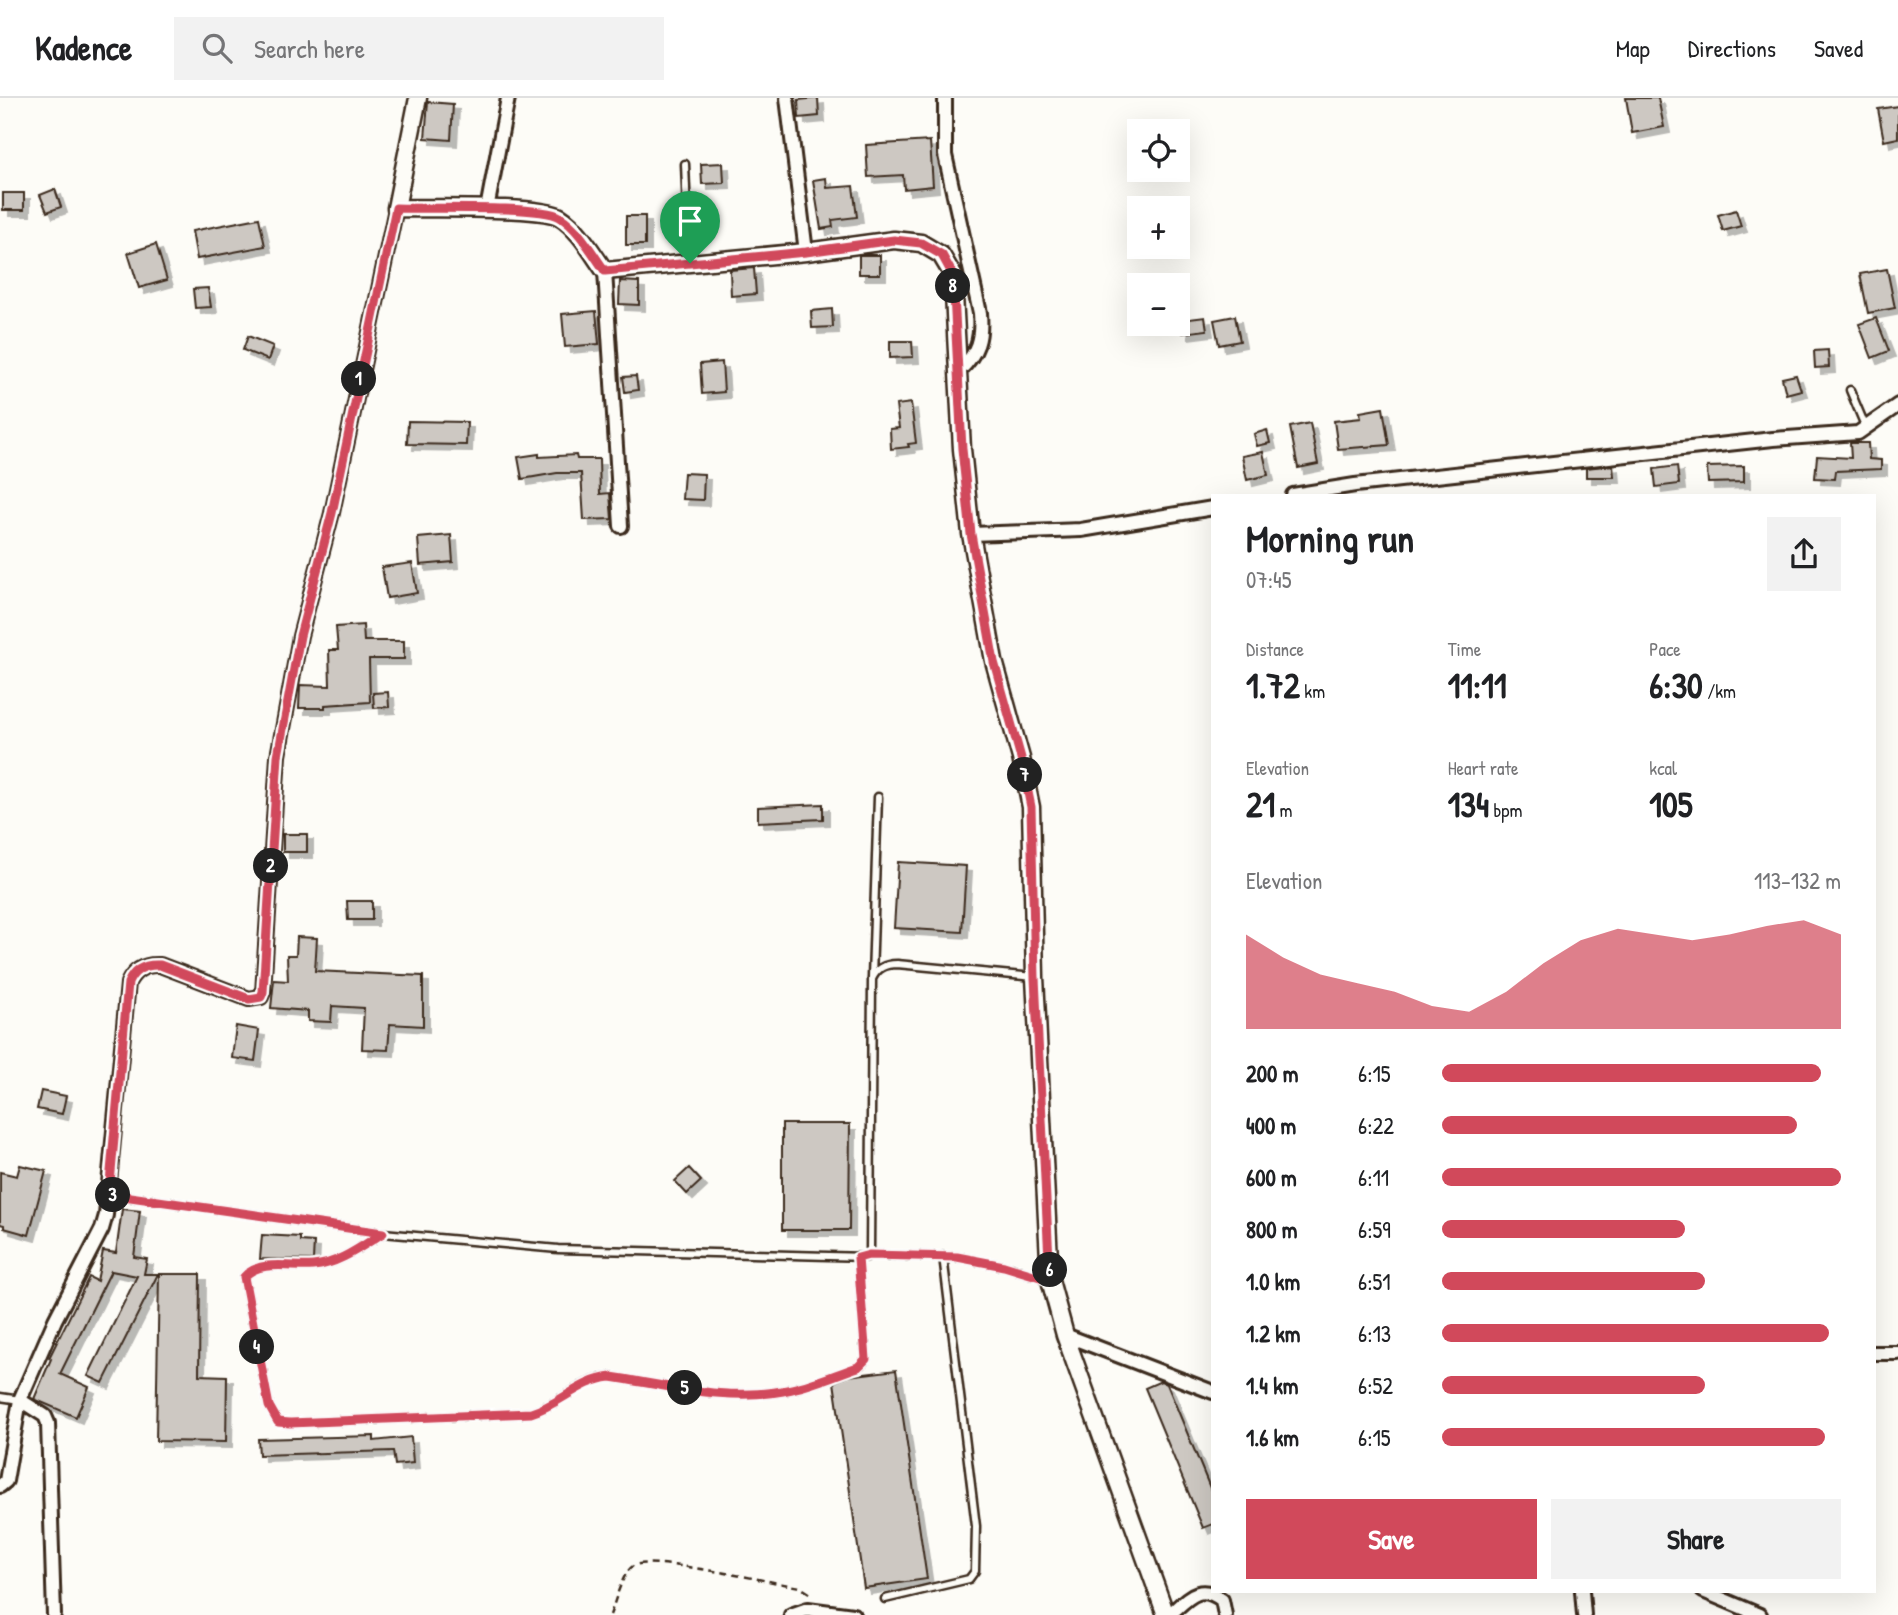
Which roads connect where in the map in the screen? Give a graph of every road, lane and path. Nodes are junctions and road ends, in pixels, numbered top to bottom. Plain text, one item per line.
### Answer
1 (418, 98) edge
2 (508, 98) edge
3 (787, 98) edge
4 (945, 98) edge
5 (685, 164) dead end
6 (396, 208) junction
7 (487, 209) junction
8 (806, 252) junction
9 (690, 263) junction
10 (605, 271) junction
11 (959, 371) junction
12 (1850, 390) dead end
13 (1898, 405) edge
14 (1866, 428) junction
15 (1357, 490) edge
16 (1306, 494) edge
17 (1211, 508) edge
18 (621, 526) dead end
19 (971, 534) junction
20 (878, 797) dead end
21 (1035, 978) junction
22 (872, 979) junction
23 (109, 1194) junction
24 (383, 1233) junction
25 (869, 1255) junction
26 (943, 1256) junction
27 (858, 1258) junction
28 (1050, 1280) junction
29 (1065, 1335) junction
30 (1876, 1353) edge
31 (1898, 1353) edge
32 (1211, 1391) edge
33 (0, 1397) edge
34 (20, 1400) junction
35 (0, 1486) edge
36 (1582, 1593) edge
37 (1708, 1593) edge
38 (812, 1594) dead end
39 (885, 1599) dead end
40 (54, 1615) edge
41 (610, 1615) edge
42 (791, 1615) edge
43 (853, 1615) edge
44 (1168, 1615) edge
45 (1225, 1615) edge
46 (1584, 1615) edge
47 (1760, 1615) edge

1 - 6 street
2 - 7 street
3 - 8 street
4 - 11 street
5 - 9 lane
6 - 7 street
6 - 23 street
7 - 10 street
8 - 9 street
8 - 11 street
9 - 10 street
10 - 18 street
11 - 19 street
12 - 14 lane
13 - 14 street
14 - 15 street
15 - 16 street
17 - 19 street
19 - 21 street
20 - 22 lane
21 - 22 lane
21 - 28 street
22 - 25 lane
23 - 24 lane
23 - 34 street
24 - 27 lane
24 - 27 lane
25 - 26 lane
25 - 27 lane
26 - 28 lane
26 - 39 lane
28 - 29 street
29 - 32 street
29 - 44 street
30 - 31 street
33 - 34 lane
34 - 35 street
34 - 40 street
36 - 46 street
37 - 47 street
38 - 41 path
42 - 43 street
44 - 45 street

